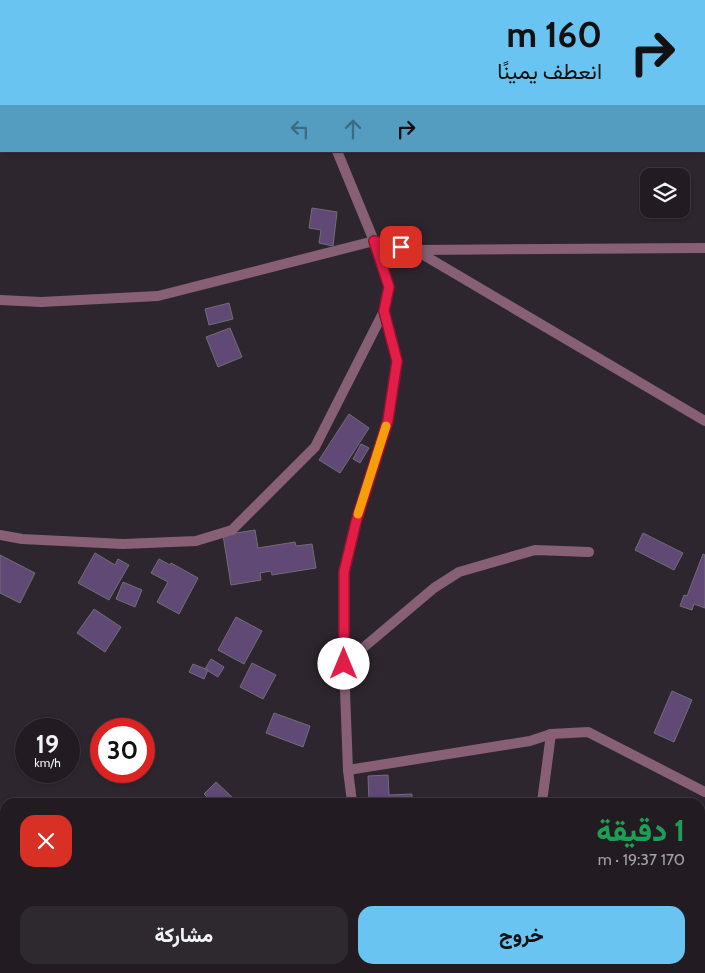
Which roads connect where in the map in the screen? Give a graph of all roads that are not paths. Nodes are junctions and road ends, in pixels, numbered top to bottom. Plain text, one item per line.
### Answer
1 (337, 152) edge
2 (374, 241) junction
3 (705, 248) edge
4 (415, 250) junction
5 (0, 300) edge
6 (384, 311) junction
7 (705, 421) edge
8 (0, 535) edge
9 (589, 552) dead end
10 (344, 664) junction
11 (552, 734) junction
12 (348, 770) junction
13 (705, 792) edge
14 (352, 798) edge
15 (543, 798) edge

1 - 2 street
2 - 4 street
2 - 5 street
2 - 6 street
3 - 4 street
4 - 7 street
6 - 8 street
6 - 10 street
9 - 10 street
10 - 12 street
11 - 12 street
11 - 13 street
11 - 15 street
12 - 14 street

